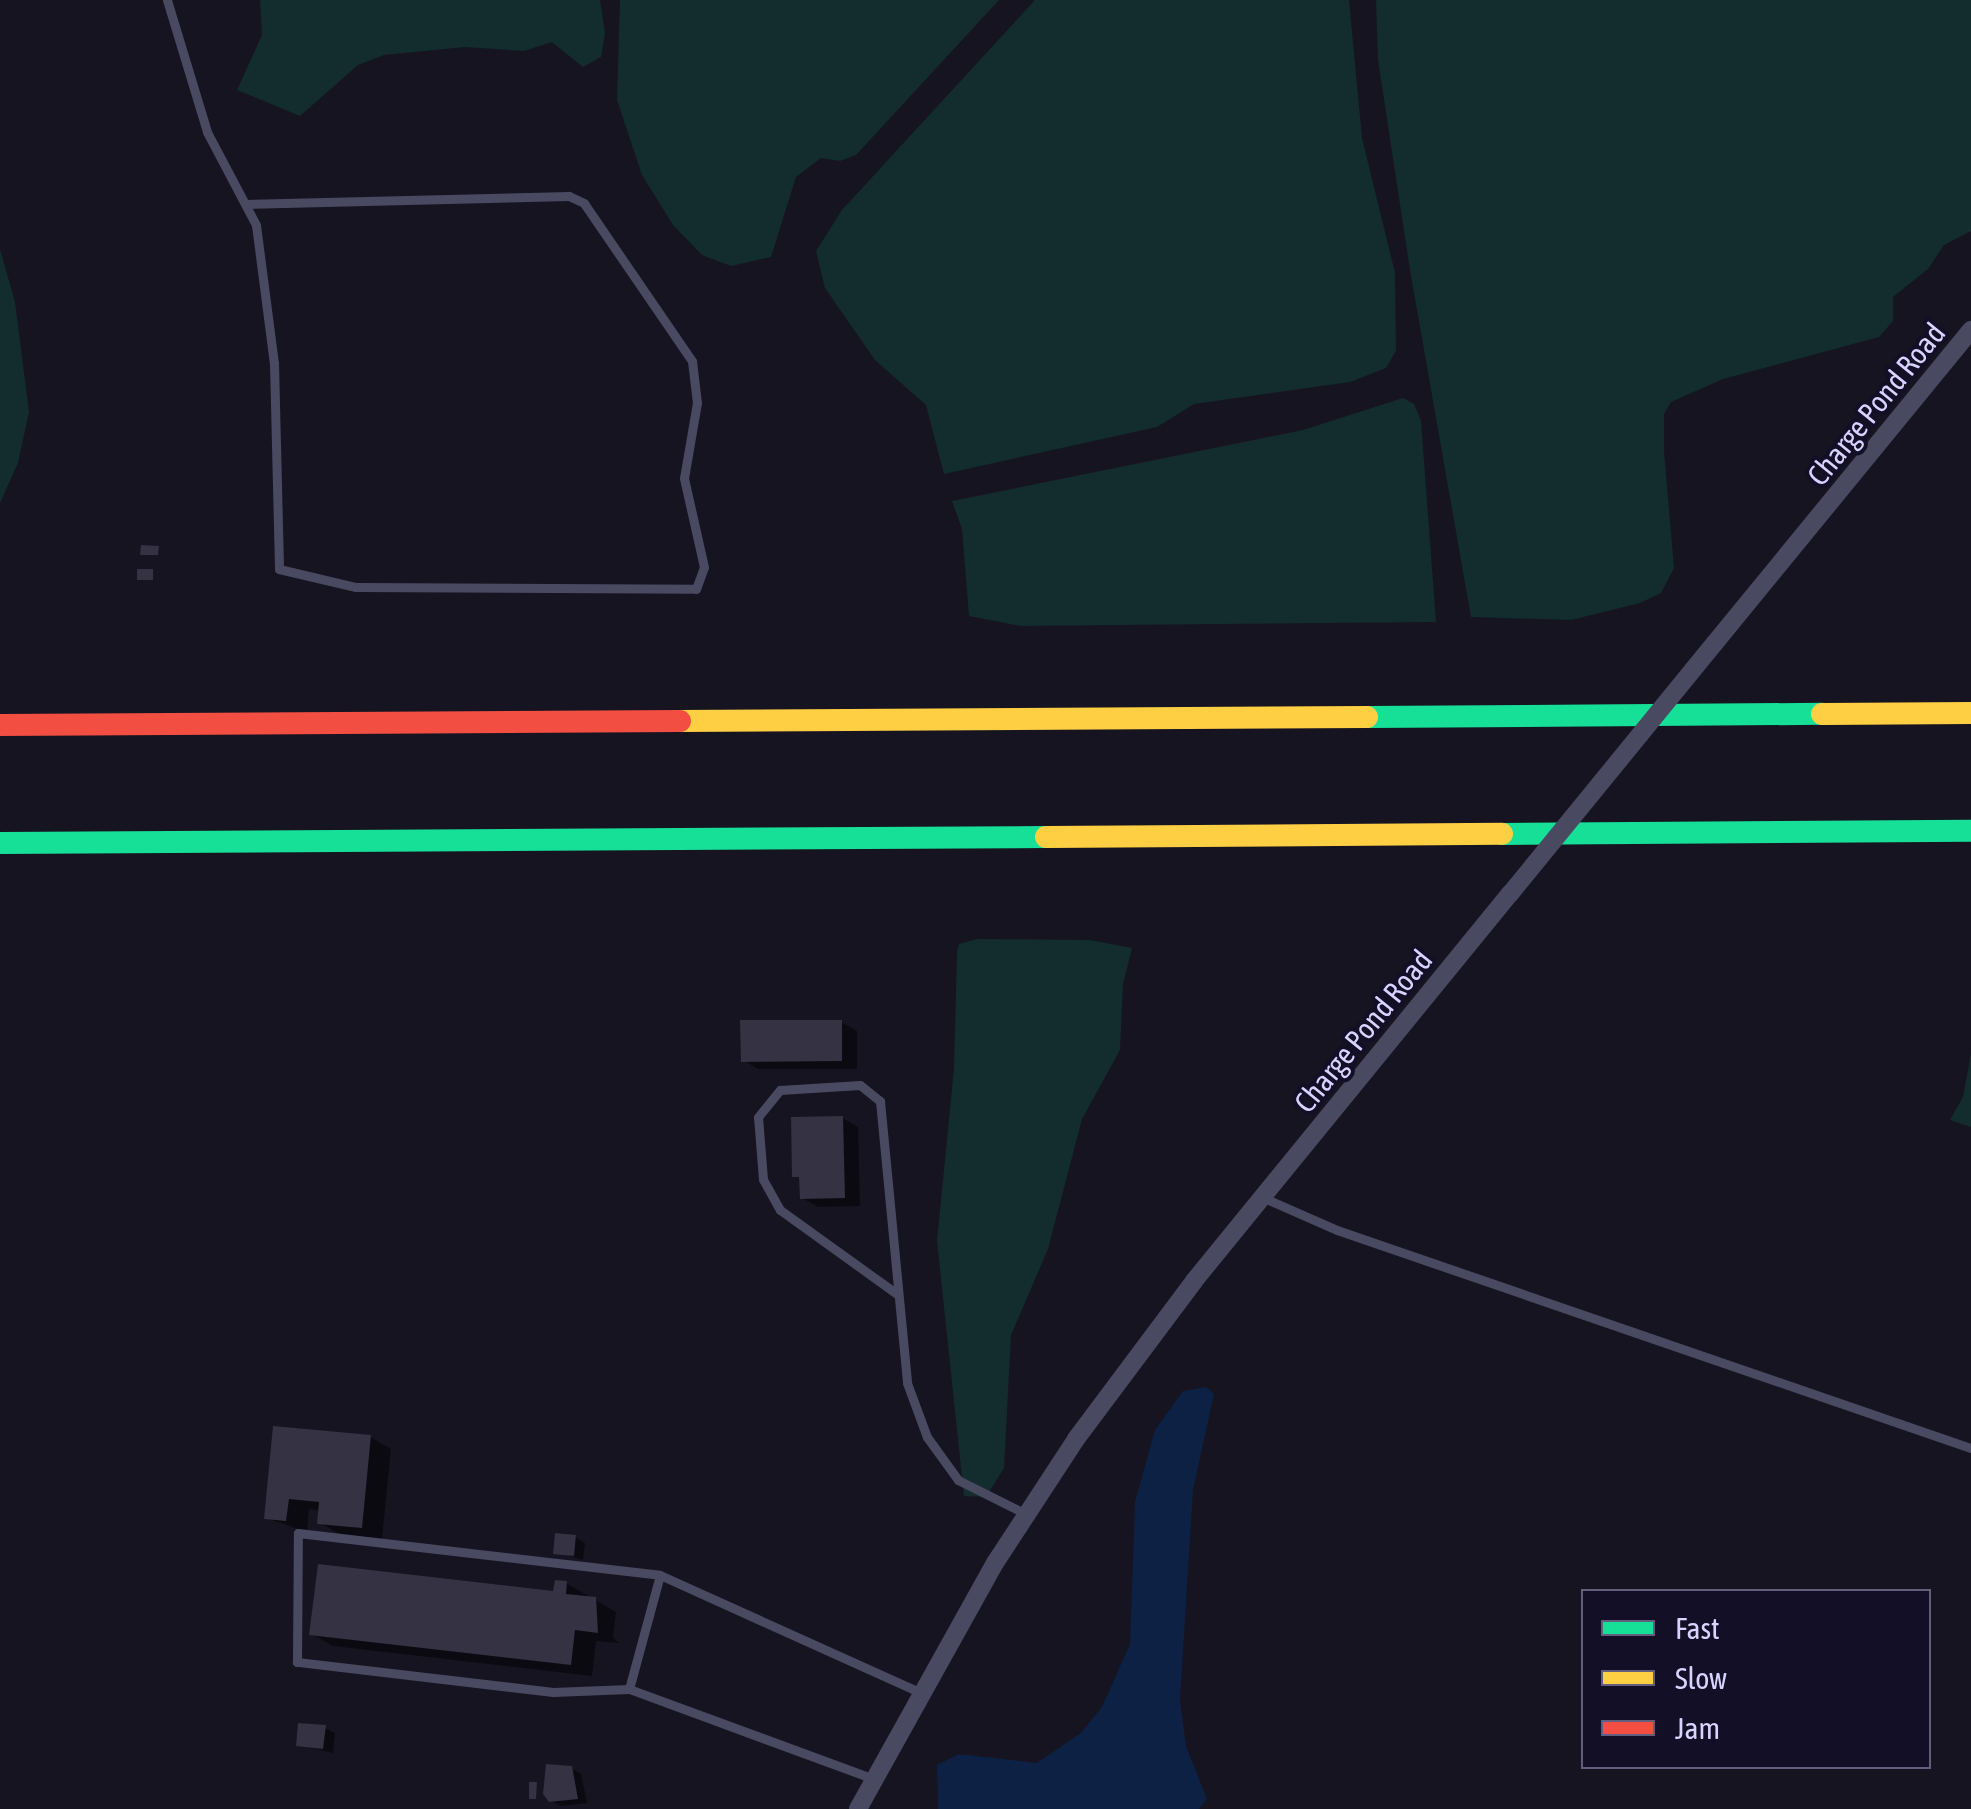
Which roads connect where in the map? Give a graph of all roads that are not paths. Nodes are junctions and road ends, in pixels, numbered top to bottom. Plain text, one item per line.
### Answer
1 (167, 0) edge
2 (246, 204) junction
3 (1971, 330) edge
4 (1971, 713) edge
5 (0, 725) edge
6 (1971, 830) edge
7 (0, 843) edge
8 (1264, 1198) junction
9 (897, 1294) junction
10 (1971, 1448) edge
11 (1026, 1514) junction
12 (660, 1575) junction
13 (629, 1689) junction
14 (921, 1693) junction
15 (874, 1779) junction
16 (858, 1809) edge

1 - 2 lane
2 - 2 lane
3 - 8 street, Charge Pond Road, bridge
4 - 5 highway
6 - 7 highway
8 - 10 lane
8 - 11 street, Charge Pond Road
9 - 9 lane
9 - 11 lane
11 - 14 street, Charge Pond Road
12 - 13 lane
12 - 13 lane
12 - 14 lane
13 - 15 lane
14 - 15 street, Charge Pond Road
15 - 16 street, Charge Pond Road

